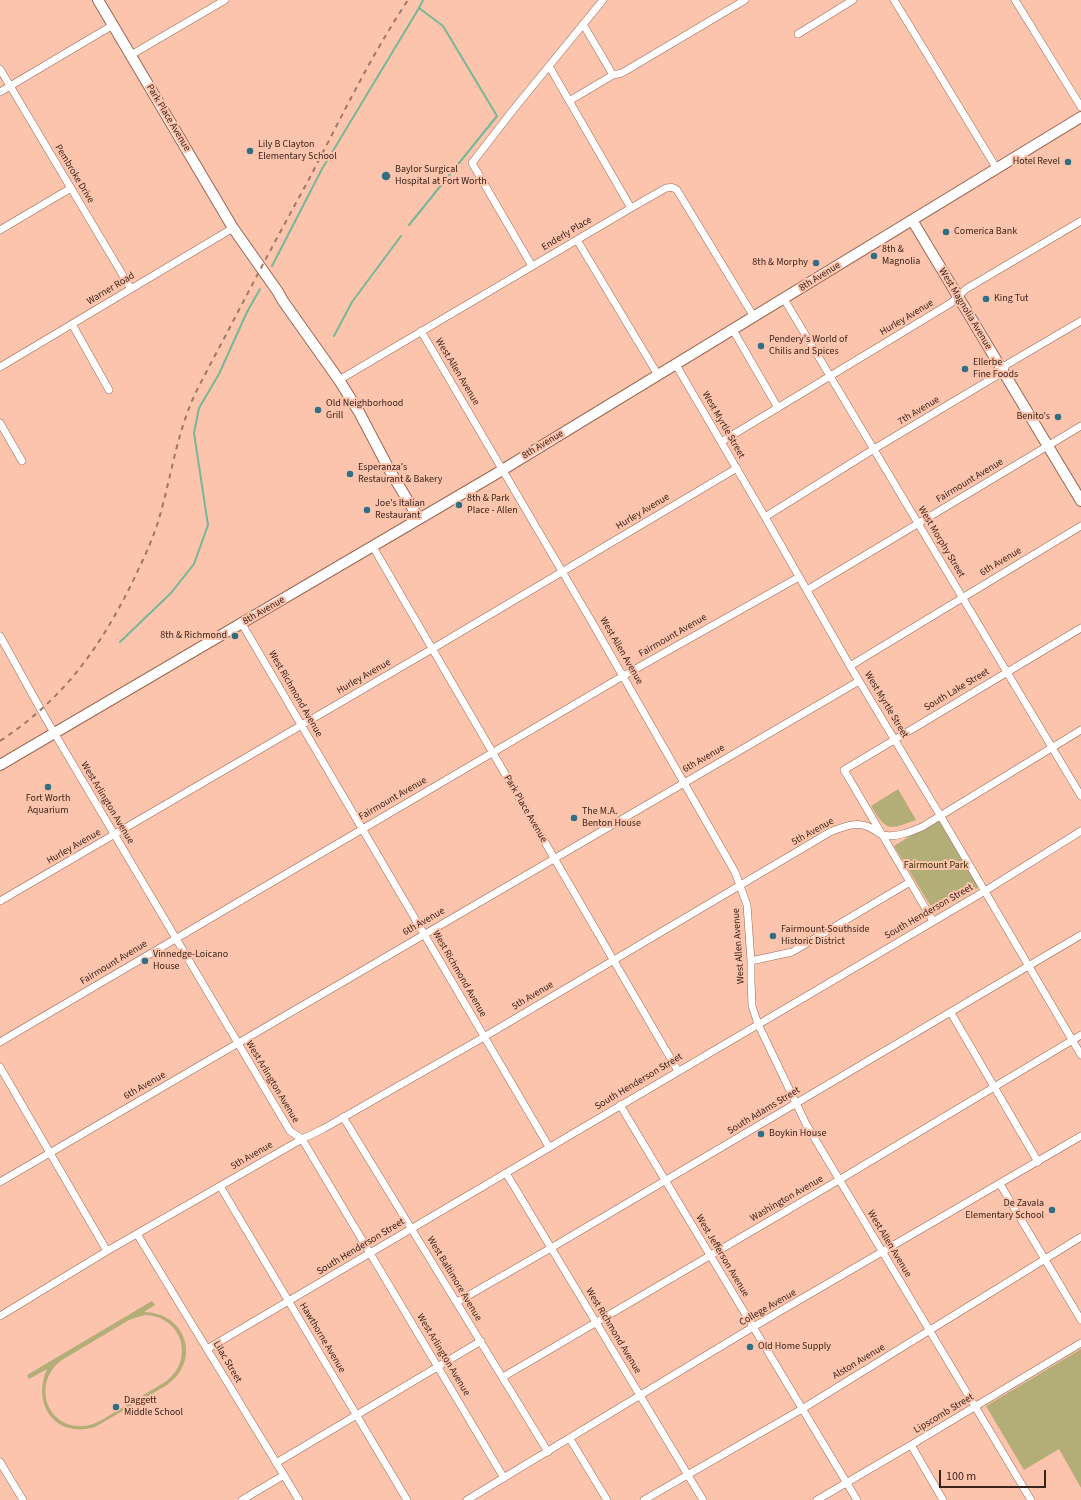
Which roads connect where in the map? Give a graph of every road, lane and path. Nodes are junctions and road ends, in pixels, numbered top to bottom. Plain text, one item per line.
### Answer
1 (98, 0) edge
2 (225, 0) edge
3 (603, 0) edge
4 (745, 0) edge
5 (854, 0) edge
6 (894, 0) edge
7 (1015, 0) edge
8 (583, 24) junction
9 (113, 25) junction
10 (798, 34) dead end
11 (131, 55) junction
12 (549, 66) junction
13 (0, 69) edge
14 (613, 75) junction
15 (10, 86) junction
16 (0, 92) edge
17 (569, 101) junction
18 (1081, 107) edge
19 (1081, 117) edge
20 (997, 169) junction
21 (71, 188) junction
22 (631, 208) junction
23 (912, 220) junction
24 (1081, 221) edge
25 (0, 230) edge
26 (236, 232) junction
27 (577, 240) junction
28 (532, 266) junction
29 (131, 289) junction
30 (958, 296) junction
31 (784, 298) junction
32 (754, 317) junction
33 (1081, 321) edge
34 (72, 324) junction
35 (733, 330) junction
36 (421, 331) junction
37 (676, 364) junction
38 (0, 367) edge
39 (1003, 372) junction
40 (658, 375) junction
41 (830, 376) junction
42 (339, 380) junction
43 (109, 390) dead end
44 (778, 408) junction
45 (0, 424) edge
46 (1081, 426) edge
47 (721, 442) junction
48 (1048, 446) junction
49 (874, 449) junction
50 (22, 461) dead end
51 (737, 468) junction
52 (503, 470) junction
53 (1081, 501) edge
54 (765, 517) junction
55 (419, 519) junction
56 (918, 524) junction
57 (1081, 526) edge
58 (373, 547) junction
59 (563, 571) junction
60 (799, 576) junction
61 (807, 590) junction
62 (962, 597) junction
63 (242, 624) junction
64 (1081, 628) edge
65 (0, 636) edge
66 (432, 649) junction
67 (850, 666) junction
68 (1007, 672) junction
69 (623, 676) junction
70 (859, 681) junction
71 (302, 725) junction
72 (1081, 730) edge
73 (54, 733) junction
74 (894, 740) junction
75 (1052, 748) junction
76 (493, 752) junction
77 (0, 765) edge
78 (685, 782) junction
79 (1081, 796) edge
80 (940, 815) junction
81 (362, 829) junction
82 (1081, 831) edge
83 (114, 834) junction
84 (882, 835) junction
85 (554, 858) junction
86 (910, 882) junction
87 (740, 885) junction
88 (985, 891) junction
89 (0, 901) edge
90 (933, 921) junction
91 (424, 934) junction
92 (1081, 935) edge
93 (175, 938) junction
94 (613, 959) junction
95 (751, 961) junction
96 (1029, 967) junction
97 (951, 1013) junction
98 (758, 1024) junction
99 (1081, 1035) edge
100 (484, 1037) junction
101 (1072, 1040) junction
102 (0, 1042) edge
103 (238, 1043) junction
104 (1081, 1055) edge
105 (0, 1067) edge
106 (678, 1071) junction
107 (993, 1088) junction
108 (795, 1104) junction
109 (620, 1105) junction
110 (343, 1117) junction
111 (1081, 1136) edge
112 (302, 1139) junction
113 (549, 1147) junction
114 (50, 1153) junction
115 (1038, 1162) junction
116 (506, 1173) junction
117 (666, 1180) junction
118 (839, 1180) junction
119 (0, 1182) edge
120 (1000, 1184) junction
121 (220, 1186) junction
122 (412, 1228) junction
123 (137, 1234) junction
124 (1081, 1237) edge
125 (551, 1248) junction
126 (107, 1251) junction
127 (370, 1253) junction
128 (883, 1253) junction
129 (710, 1255) junction
130 (1044, 1259) junction
131 (289, 1301) junction
132 (456, 1302) junction
133 (0, 1316) edge
134 (1081, 1320) edge
135 (596, 1322) junction
136 (753, 1328) junction
137 (930, 1331) junction
138 (481, 1341) junction
139 (1081, 1343) edge
140 (207, 1349) junction
141 (438, 1367) junction
142 (503, 1377) junction
143 (640, 1397) junction
144 (976, 1407) junction
145 (802, 1409) junction
146 (356, 1415) junction
147 (570, 1439) junction
148 (911, 1445) junction
149 (548, 1452) junction
150 (0, 1462) edge
151 (276, 1463) junction
152 (687, 1474) junction
153 (284, 1475) junction
154 (504, 1478) junction
155 (847, 1483) junction
156 (23, 1500) edge
157 (242, 1500) edge
158 (299, 1500) edge
159 (407, 1500) edge
160 (467, 1500) edge
161 (607, 1500) edge
162 (644, 1500) edge
163 (703, 1500) edge
164 (817, 1500) edge
165 (857, 1500) edge
166 (943, 1500) edge
167 (1031, 1500) edge

1 - 9 main road, Park Place Avenue
2 - 11 street
3 - 8 street
4 - 14 street
5 - 10 street
6 - 20 street
7 - 18 street
8 - 12 street
8 - 14 street
9 - 11 main road, Park Place Avenue
9 - 15 street
11 - 26 main road, Park Place Avenue
12 - 17 street
12 - 28 street
13 - 15 street, Pembroke Drive
14 - 17 street
15 - 16 street
15 - 21 street, Pembroke Drive
17 - 22 street
19 - 20 main road, 8th Avenue
20 - 23 main road, 8th Avenue
21 - 25 street
21 - 29 street, Pembroke Drive
22 - 27 street, Enderly Place
22 - 32 street, Enderly Place
23 - 30 main road, West Magnolia Avenue
23 - 31 main road, 8th Avenue
24 - 30 street, Hurley Avenue
26 - 29 street, Warner Road
26 - 42 main road, Park Place Avenue
27 - 28 street, Enderly Place
27 - 40 street
28 - 36 street, Enderly Place
29 - 34 street, Warner Road
30 - 39 main road, West Magnolia Avenue
30 - 41 street, Hurley Avenue
31 - 32 main road, 8th Avenue
31 - 41 street, West Morphy Street
32 - 35 main road, 8th Avenue
33 - 39 street, 7th Avenue
34 - 38 street, Warner Road
34 - 43 street
35 - 37 main road, 8th Avenue
35 - 44 street
36 - 42 street, Enderly Place
36 - 52 street, West Allen Avenue
37 - 40 main road, 8th Avenue
37 - 47 street, West Myrtle Street
39 - 48 main road, West Magnolia Avenue
39 - 49 street, 7th Avenue
40 - 52 main road, 8th Avenue
41 - 44 street, Hurley Avenue
41 - 49 street, West Morphy Street
42 - 55 main road, Park Place Avenue
44 - 47 street, Hurley Avenue
45 - 50 street
46 - 48 street, Fairmount Avenue
47 - 51 street, West Myrtle Street
48 - 53 main road, West Magnolia Avenue
48 - 56 street, Fairmount Avenue
49 - 54 street, 7th Avenue
49 - 56 street, West Morphy Street
51 - 54 street, West Myrtle Street
51 - 59 street, Hurley Avenue
52 - 55 main road, 8th Avenue
52 - 59 street, West Allen Avenue
54 - 60 street, West Myrtle Street
55 - 58 main road, 8th Avenue
56 - 61 street, Fairmount Avenue
56 - 62 street, West Morphy Street
57 - 62 street, 6th Avenue
58 - 63 main road, 8th Avenue
58 - 66 street, Park Place Avenue
59 - 66 street, Hurley Avenue
59 - 69 street, West Allen Avenue
60 - 61 street, West Myrtle Street
60 - 69 street, Fairmount Avenue
61 - 67 street, West Myrtle Street
62 - 67 street, 6th Avenue
62 - 68 street, West Morphy Street
63 - 71 street, West Richmond Avenue
63 - 73 main road, 8th Avenue
64 - 68 street, South Lake Street
65 - 73 street, West Arlington Avenue
66 - 71 street, Hurley Avenue
66 - 76 street, Park Place Avenue
67 - 70 street, West Myrtle Street
68 - 74 street, South Lake Street
68 - 75 street, West Morphy Street
69 - 76 street, Fairmount Avenue
69 - 78 street, West Allen Avenue
70 - 74 street, West Myrtle Street
70 - 78 street, 6th Avenue
71 - 81 street, West Richmond Avenue
71 - 83 street, Hurley Avenue
72 - 75 street
73 - 77 main road, 8th Avenue
73 - 83 street, West Arlington Avenue
74 - 80 street, West Myrtle Street
74 - 84 street, South Lake Street
75 - 79 street, West Morphy Street
75 - 80 street
76 - 81 street, Fairmount Avenue
76 - 85 street, Park Place Avenue
78 - 85 street, 6th Avenue
78 - 87 street, West Allen Avenue
80 - 84 street
80 - 88 street, West Myrtle Street
81 - 91 street, West Richmond Avenue
81 - 93 street, Fairmount Avenue
82 - 88 street, South Henderson Street
83 - 89 street, Hurley Avenue
83 - 93 street, West Arlington Avenue
84 - 86 street
84 - 87 street, 5th Avenue
85 - 91 street, 6th Avenue
85 - 94 street, Park Place Avenue
86 - 90 street
86 - 95 street
87 - 94 street, 5th Avenue
87 - 95 street, West Allen Avenue
88 - 90 street, South Henderson Street
88 - 96 street, West Myrtle Street
90 - 98 street, South Henderson Street
91 - 100 street, West Richmond Avenue
91 - 103 street, 6th Avenue
92 - 96 street, South Adams Street
93 - 102 street, Fairmount Avenue
93 - 103 street, West Arlington Avenue
94 - 100 street, 5th Avenue
94 - 106 street, Park Place Avenue
95 - 98 street, West Allen Avenue
96 - 97 street, South Adams Street
96 - 101 street, West Myrtle Street
97 - 107 street
97 - 108 street, South Adams Street
98 - 106 street, South Henderson Street
98 - 108 street, West Allen Avenue
99 - 101 street, Washington Avenue
100 - 110 street, 5th Avenue
100 - 113 street, West Richmond Avenue
101 - 104 street, West Myrtle Street
101 - 107 street, Washington Avenue
103 - 112 street, West Arlington Avenue
103 - 114 street, 6th Avenue
105 - 114 street
106 - 109 street, South Henderson Street
107 - 115 street
107 - 118 street, Washington Avenue
108 - 117 street, South Adams Street
108 - 118 street, West Allen Avenue
109 - 113 street, South Henderson Street
109 - 117 street, West Jefferson Avenue
110 - 112 street, 5th Avenue
110 - 122 street, West Baltimore Avenue
111 - 115 street, College Avenue
112 - 121 street, 5th Avenue
112 - 127 street, West Arlington Avenue
113 - 116 street, South Henderson Street
114 - 119 street, 6th Avenue
114 - 126 street
115 - 120 street, College Avenue
116 - 122 street, South Henderson Street
116 - 125 street, West Richmond Avenue
117 - 125 street, South Adams Street
117 - 129 street, West Jefferson Avenue
118 - 128 street, West Allen Avenue
118 - 129 street, Washington Avenue
120 - 128 street, College Avenue
120 - 130 street
121 - 123 street, 5th Avenue
121 - 131 street, Hawthorne Avenue
122 - 127 street, South Henderson Street
122 - 132 street, West Baltimore Avenue
123 - 126 street, 5th Avenue
123 - 140 street, Lilac Street
124 - 130 street, Alston Avenue
125 - 132 street, South Adams Street
125 - 135 street, West Richmond Avenue
126 - 133 street, 5th Avenue
127 - 131 street, South Henderson Street
127 - 141 street, West Arlington Avenue
128 - 136 street, College Avenue
128 - 137 street, West Allen Avenue
129 - 135 street, Washington Avenue
129 - 136 street, West Jefferson Avenue
130 - 134 street
130 - 137 street, Alston Avenue
131 - 140 street, South Henderson Street
131 - 146 street, Hawthorne Avenue
132 - 138 street, West Baltimore Avenue
135 - 142 street, Washington Avenue
135 - 143 street, West Richmond Avenue
136 - 143 street, College Avenue
136 - 145 street, West Jefferson Avenue
137 - 144 street, West Allen Avenue
137 - 145 street, Alston Avenue
138 - 141 street
138 - 142 street, West Baltimore Avenue
139 - 144 street, Lipscomb Street
140 - 151 street, Lilac Street
141 - 146 street
141 - 154 street, West Arlington Avenue
142 - 149 street, West Baltimore Avenue
143 - 147 street, College Avenue
143 - 152 street, West Richmond Avenue
144 - 148 street, Lipscomb Street
144 - 167 street, West Allen Avenue
145 - 152 street, Alston Avenue
145 - 155 street, West Jefferson Avenue
146 - 151 street
146 - 159 street, Hawthorne Avenue
147 - 149 street, College Avenue
147 - 161 street
148 - 155 street, Lipscomb Street
148 - 166 street
149 - 154 street, College Avenue
150 - 156 street
151 - 153 street, Lilac Street
152 - 162 street, Alston Avenue
152 - 163 street, West Richmond Avenue
153 - 157 street
153 - 158 street, Lilac Street
154 - 160 street, College Avenue
155 - 164 street, Lipscomb Street
155 - 165 street, West Jefferson Avenue

